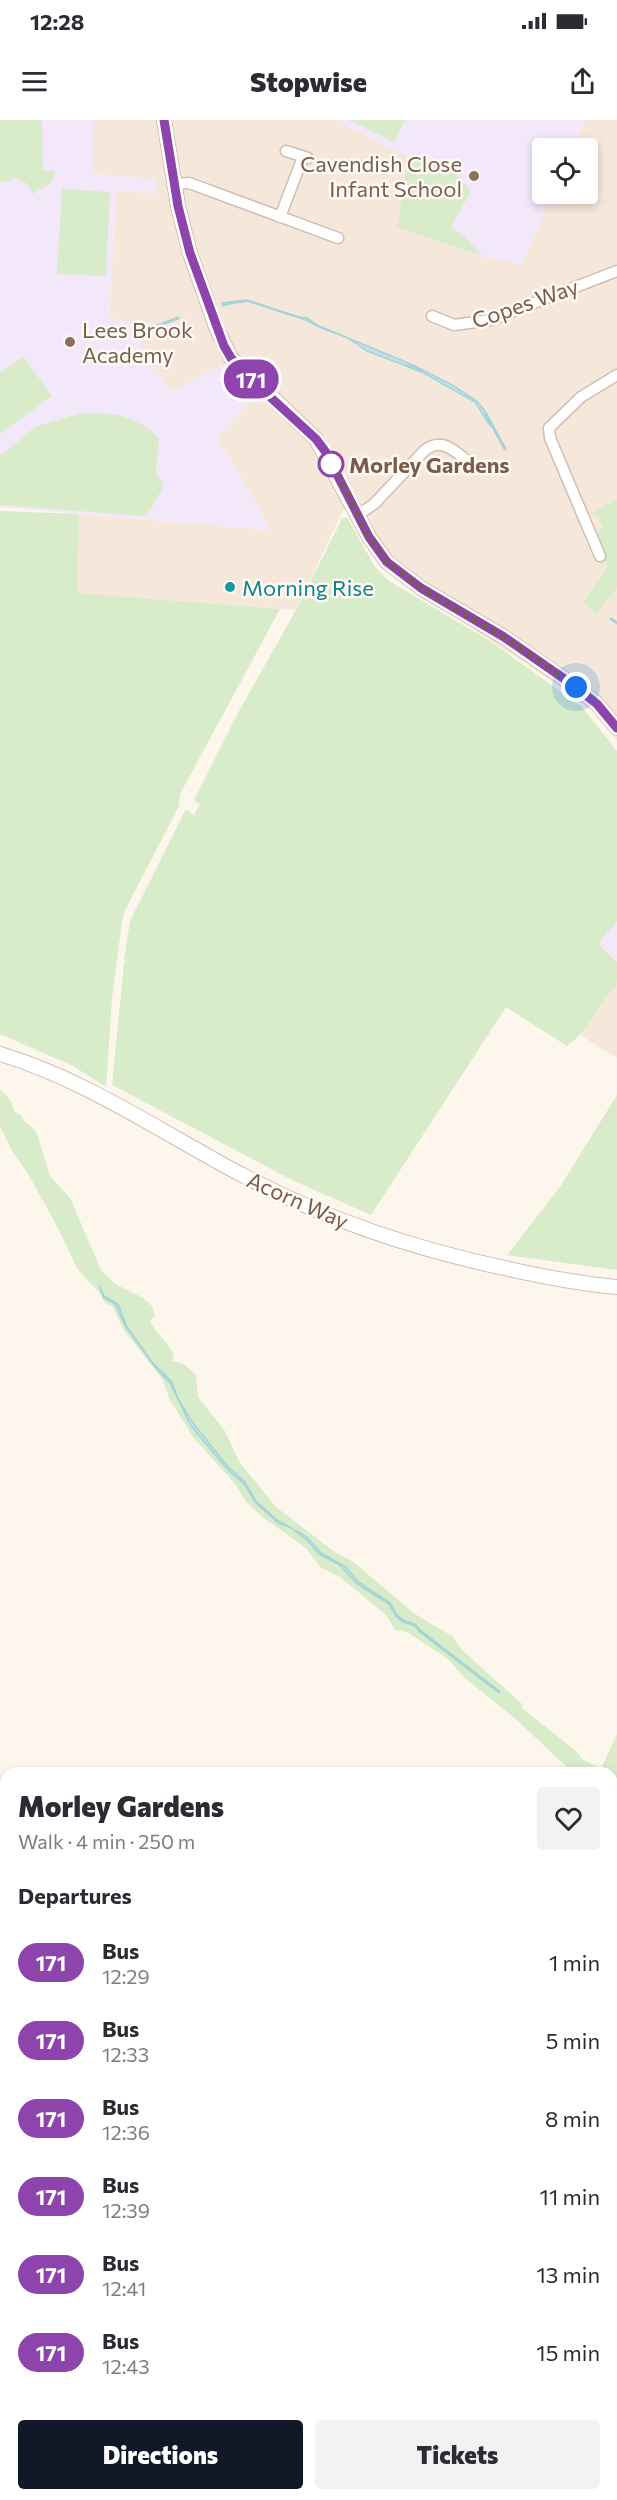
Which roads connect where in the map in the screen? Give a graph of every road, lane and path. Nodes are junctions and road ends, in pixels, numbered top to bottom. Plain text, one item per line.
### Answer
1 (164, 120) edge
2 (285, 151) dead end
3 (174, 184) junction
4 (280, 217) junction
5 (338, 238) dead end
6 (617, 271) edge
7 (432, 316) dead end
8 (617, 375) edge
9 (469, 462) dead end
10 (358, 515) junction
11 (598, 522) dead end
12 (588, 528) junction
13 (600, 556) dead end
14 (617, 728) edge
15 (0, 1054) edge
16 (617, 1287) edge

1 - 3 street
2 - 4 street
3 - 4 street
3 - 10 street
4 - 5 street
6 - 7 street, Copes Way
8 - 12 street
9 - 10 street
10 - 14 street
11 - 12 street
12 - 13 street
15 - 16 street, Acorn Way

